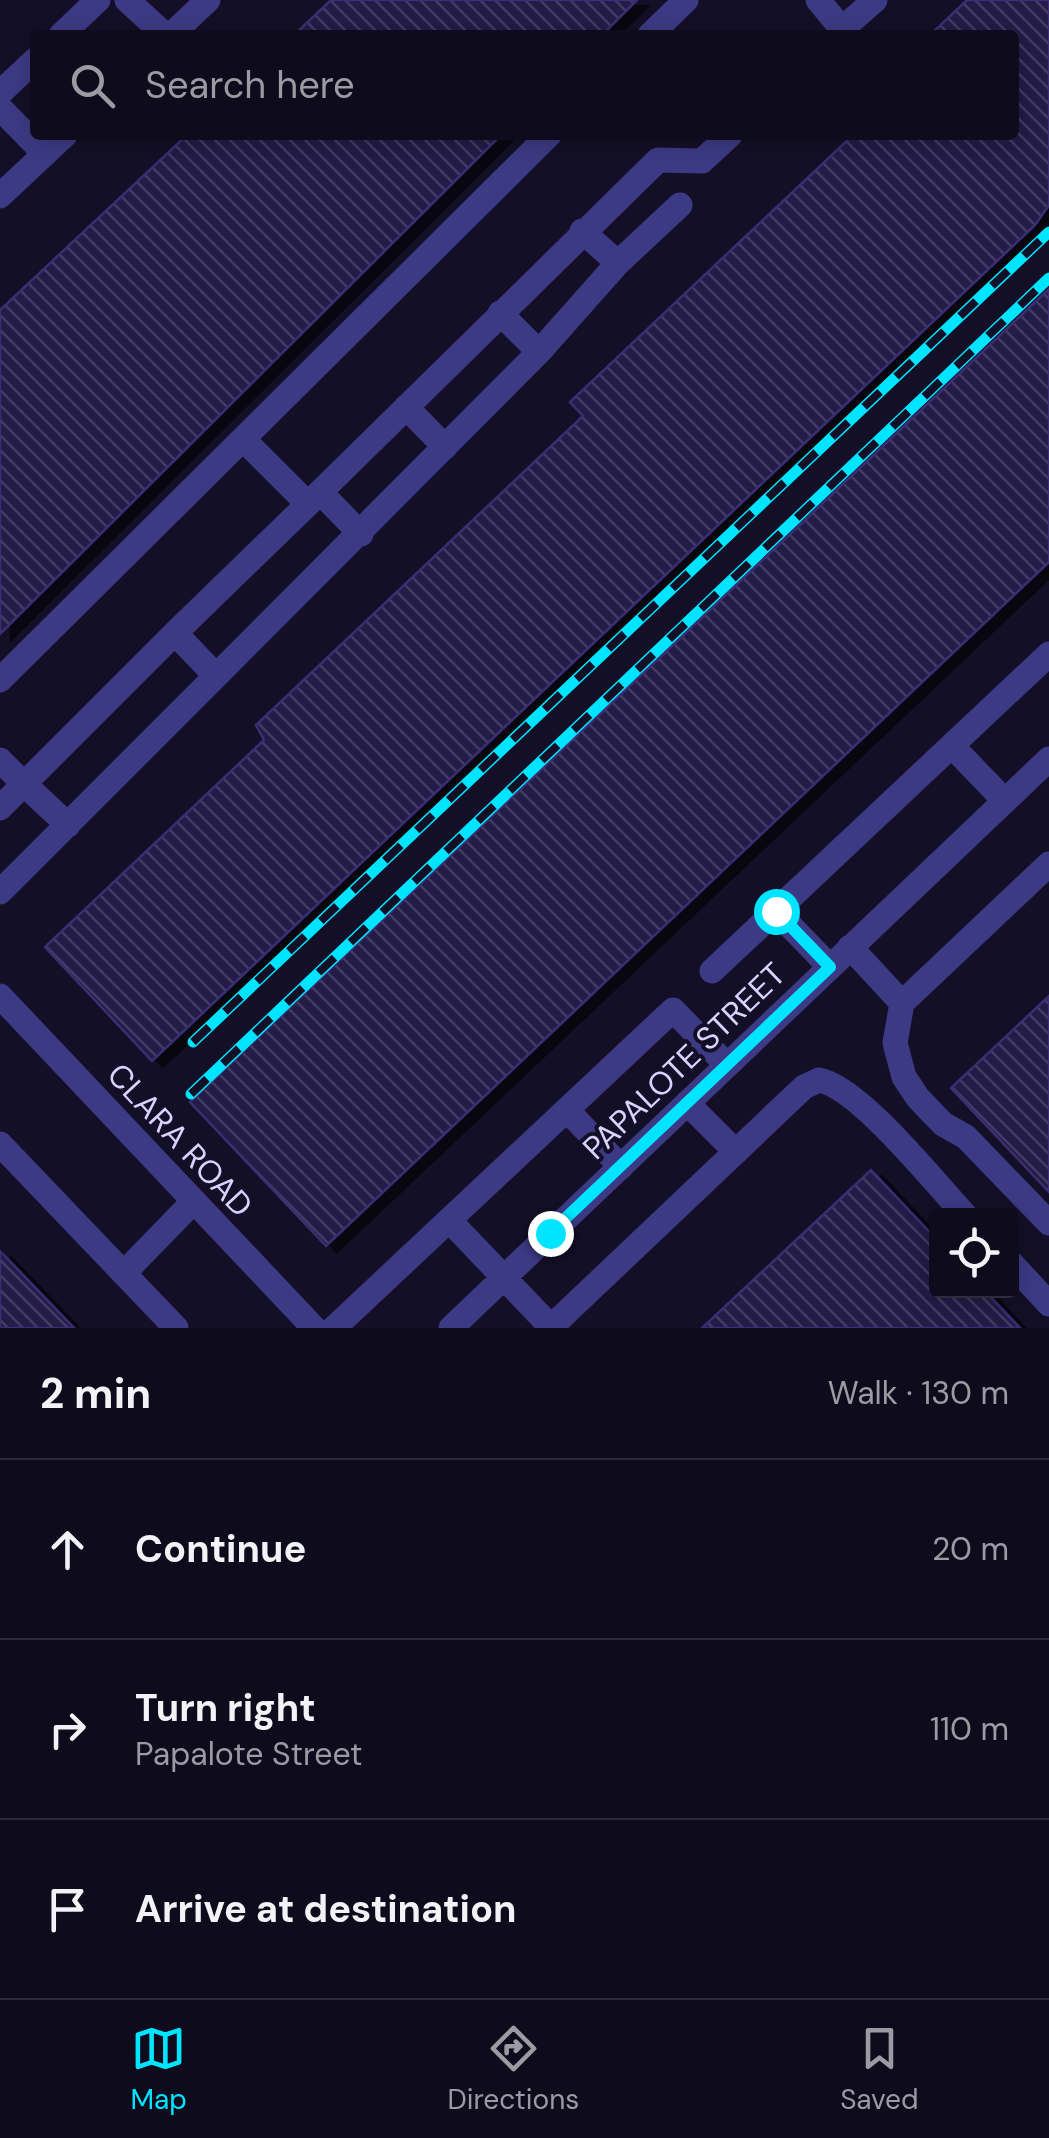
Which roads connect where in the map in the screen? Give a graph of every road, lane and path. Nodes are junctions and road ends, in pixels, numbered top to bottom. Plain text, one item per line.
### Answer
1 (98, 0) edge
2 (127, 0) edge
3 (208, 0) edge
4 (686, 0) edge
5 (818, 0) edge
6 (875, 0) edge
7 (66, 30) edge
8 (162, 30) edge
9 (174, 30) edge
10 (655, 30) edge
11 (838, 30) edge
12 (841, 30) edge
13 (30, 65) edge
14 (0, 92) edge
15 (0, 108) edge
16 (30, 139) edge
17 (31, 140) edge
18 (60, 140) edge
19 (545, 140) edge
20 (725, 140) edge
21 (45, 154) junction
22 (0, 196) edge
23 (680, 205) dead end
24 (582, 231) junction
25 (618, 263) junction
26 (500, 313) junction
27 (538, 352) junction
28 (406, 407) junction
29 (243, 439) junction
30 (445, 447) junction
31 (314, 498) junction
32 (361, 534) junction
33 (175, 634) junction
34 (1047, 661) edge
35 (216, 676) junction
36 (0, 680) edge
37 (952, 746) junction
38 (1049, 759) edge
39 (0, 760) edge
40 (24, 784) junction
41 (1005, 801) junction
42 (0, 808) edge
43 (68, 825) junction
44 (1049, 864) edge
45 (0, 892) edge
46 (776, 911) junction
47 (850, 947) junction
48 (830, 967) junction
49 (712, 971) dead end
50 (0, 996) edge
51 (902, 1004) junction
52 (727, 1065) junction
53 (687, 1103) junction
54 (567, 1110) junction
55 (0, 1144) edge
56 (736, 1152) junction
57 (621, 1166) junction
58 (194, 1202) junction
59 (958, 1208) edge
60 (449, 1220) junction
61 (1049, 1223) edge
62 (1019, 1272) edge
63 (124, 1273) junction
64 (504, 1278) junction
65 (1049, 1304) edge
66 (176, 1328) edge
67 (314, 1328) edge
68 (334, 1328) edge
69 (451, 1328) edge
70 (551, 1328) edge

1 - 7 street
2 - 8 street
3 - 9 street
4 - 10 street
5 - 11 street
6 - 12 street
13 - 14 street
15 - 16 street
17 - 21 street
18 - 21 street
19 - 29 street
20 - 24 street
21 - 22 street
23 - 25 street
24 - 25 street
24 - 26 street
25 - 27 street
26 - 27 street
26 - 28 street
27 - 30 street
28 - 30 street
28 - 31 street
29 - 31 street
29 - 36 street
30 - 32 street
31 - 32 street
31 - 33 street
32 - 35 street
33 - 35 street
33 - 40 street
34 - 37 street
35 - 43 street
37 - 41 street
37 - 46 street
38 - 41 street, PAPALOTE STREET
39 - 40 street
40 - 42 street
40 - 43 street
41 - 47 street, PAPALOTE STREET
43 - 45 street
44 - 51 street
46 - 48 street
46 - 49 street
47 - 48 street, PAPALOTE STREET
47 - 51 street
48 - 52 street, PAPALOTE STREET
50 - 58 street, CLARA ROAD
51 - 61 street
52 - 53 street, PAPALOTE STREET
52 - 54 street
53 - 56 street
53 - 57 street, PAPALOTE STREET
54 - 57 street
54 - 60 street
55 - 63 street
56 - 59 street
56 - 70 street
57 - 64 street, PAPALOTE STREET
58 - 63 street
58 - 67 street, CLARA ROAD
60 - 64 street
60 - 68 street
62 - 65 street
63 - 66 street
64 - 69 street, PAPALOTE STREET
64 - 70 street

